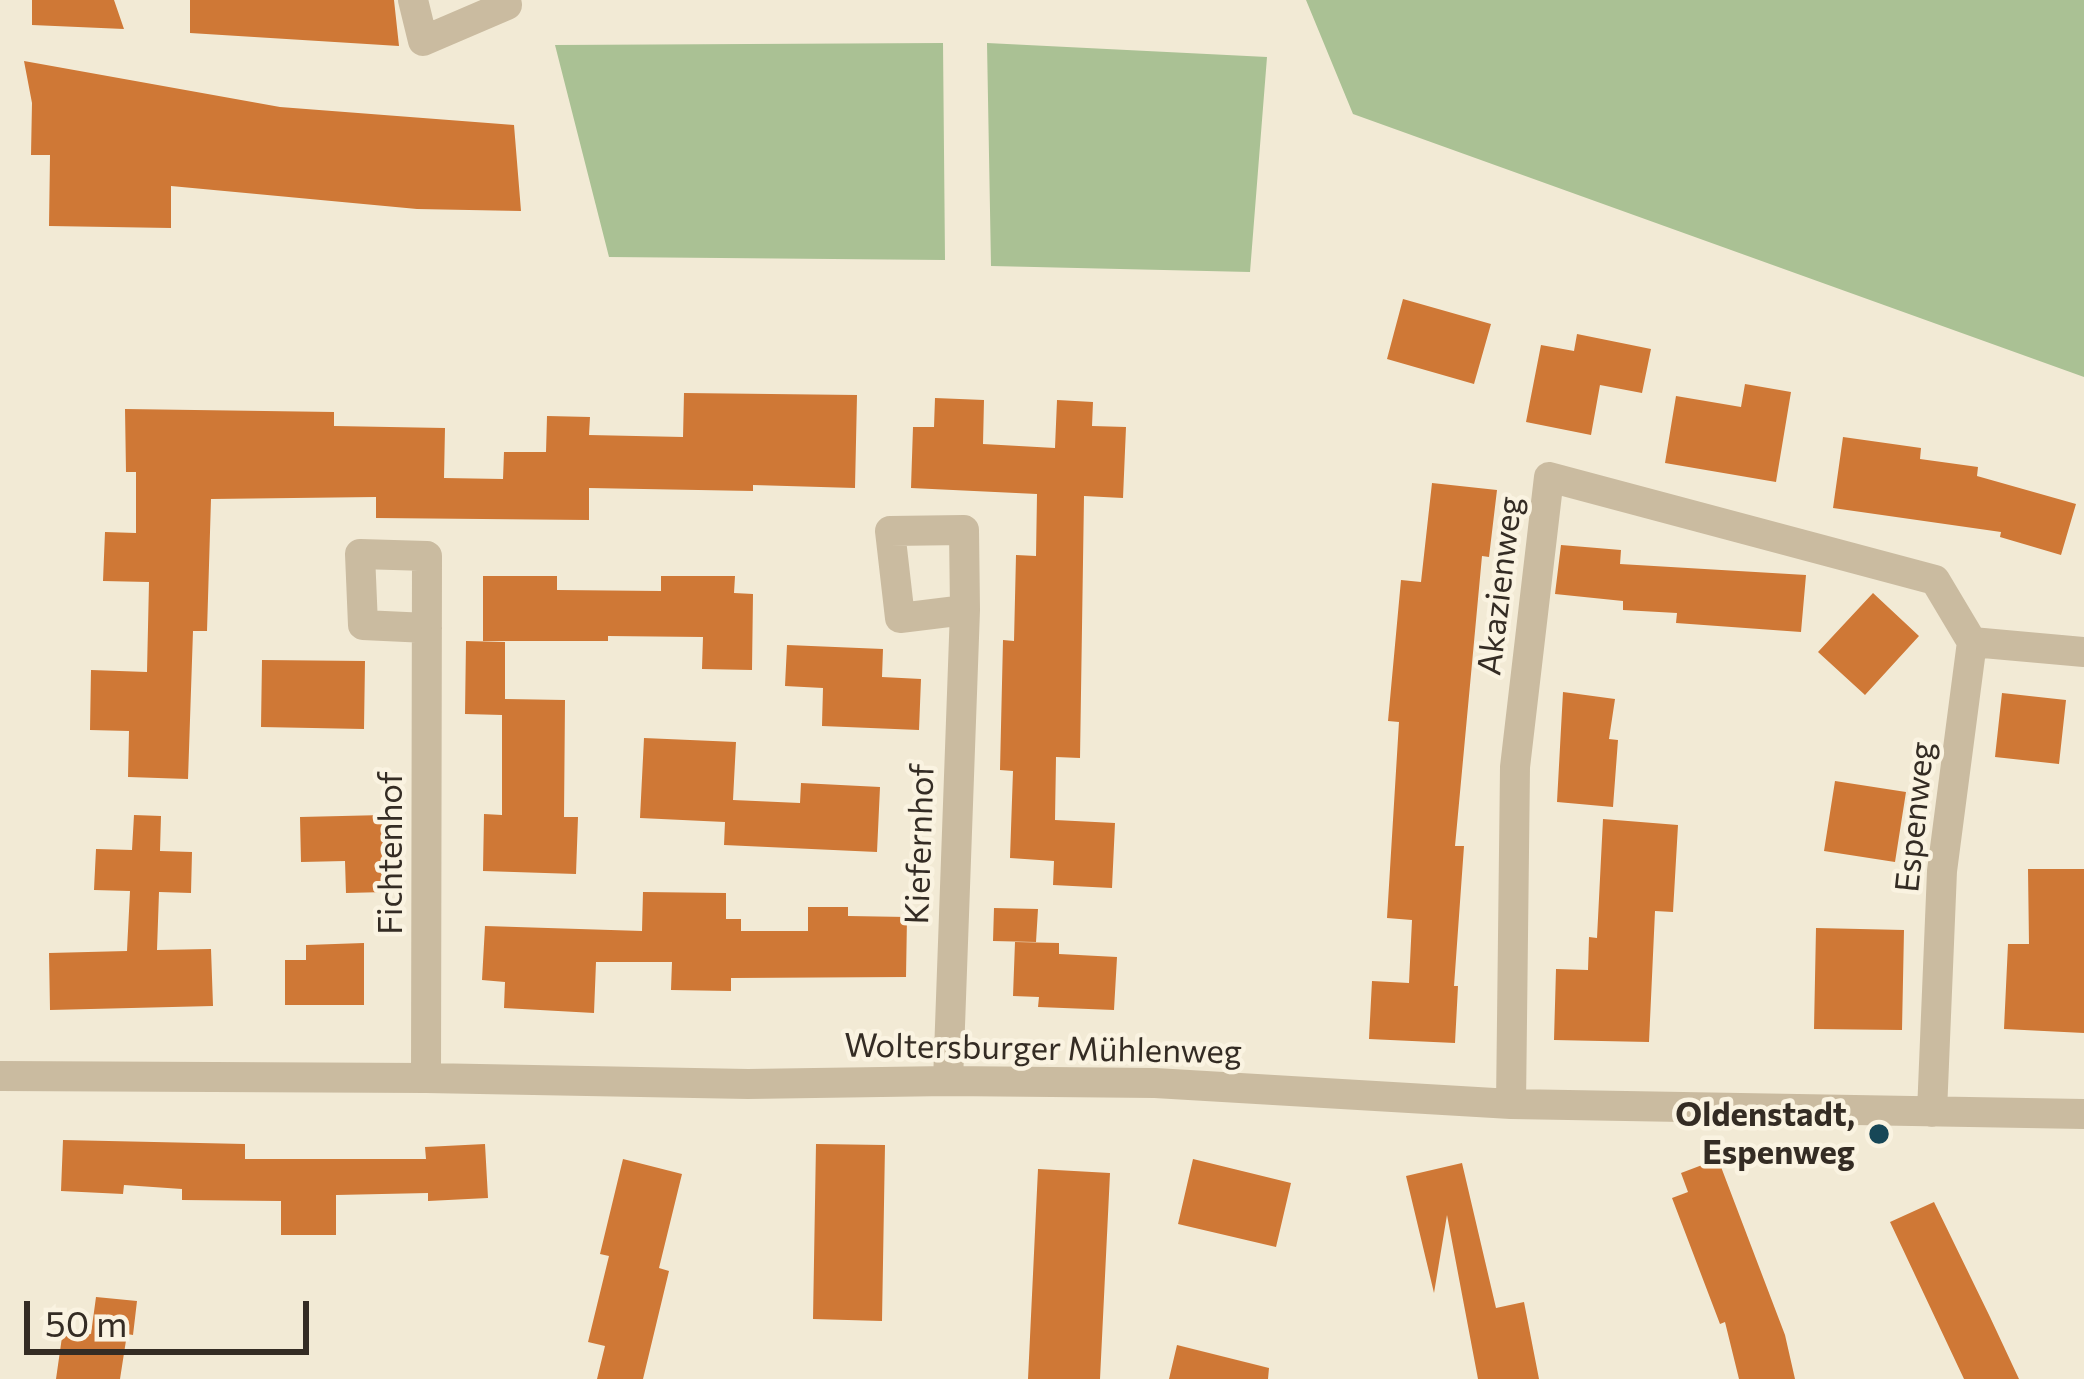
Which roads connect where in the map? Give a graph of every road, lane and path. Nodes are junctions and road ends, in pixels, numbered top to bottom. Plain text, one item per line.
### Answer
1 (413, 0) edge
2 (506, 0) edge
3 (965, 610) dead end
4 (427, 628) dead end
5 (1972, 643) junction
6 (2084, 652) edge
7 (0, 1076) edge
8 (426, 1078) junction
9 (948, 1081) junction
10 (1511, 1104) junction
11 (1932, 1112) junction
12 (2084, 1114) edge

1 - 2 street
3 - 9 street, Kiefernhof
4 - 8 street, Fichtenhof
5 - 6 street
5 - 10 street, Akazienweg
5 - 11 street, Espenweg
7 - 8 street, Woltersburger Mühlenweg
8 - 9 street, Woltersburger Mühlenweg
9 - 10 street, Woltersburger Mühlenweg
10 - 11 street, Woltersburger Mühlenweg
11 - 12 street, Woltersburger Mühlenweg

